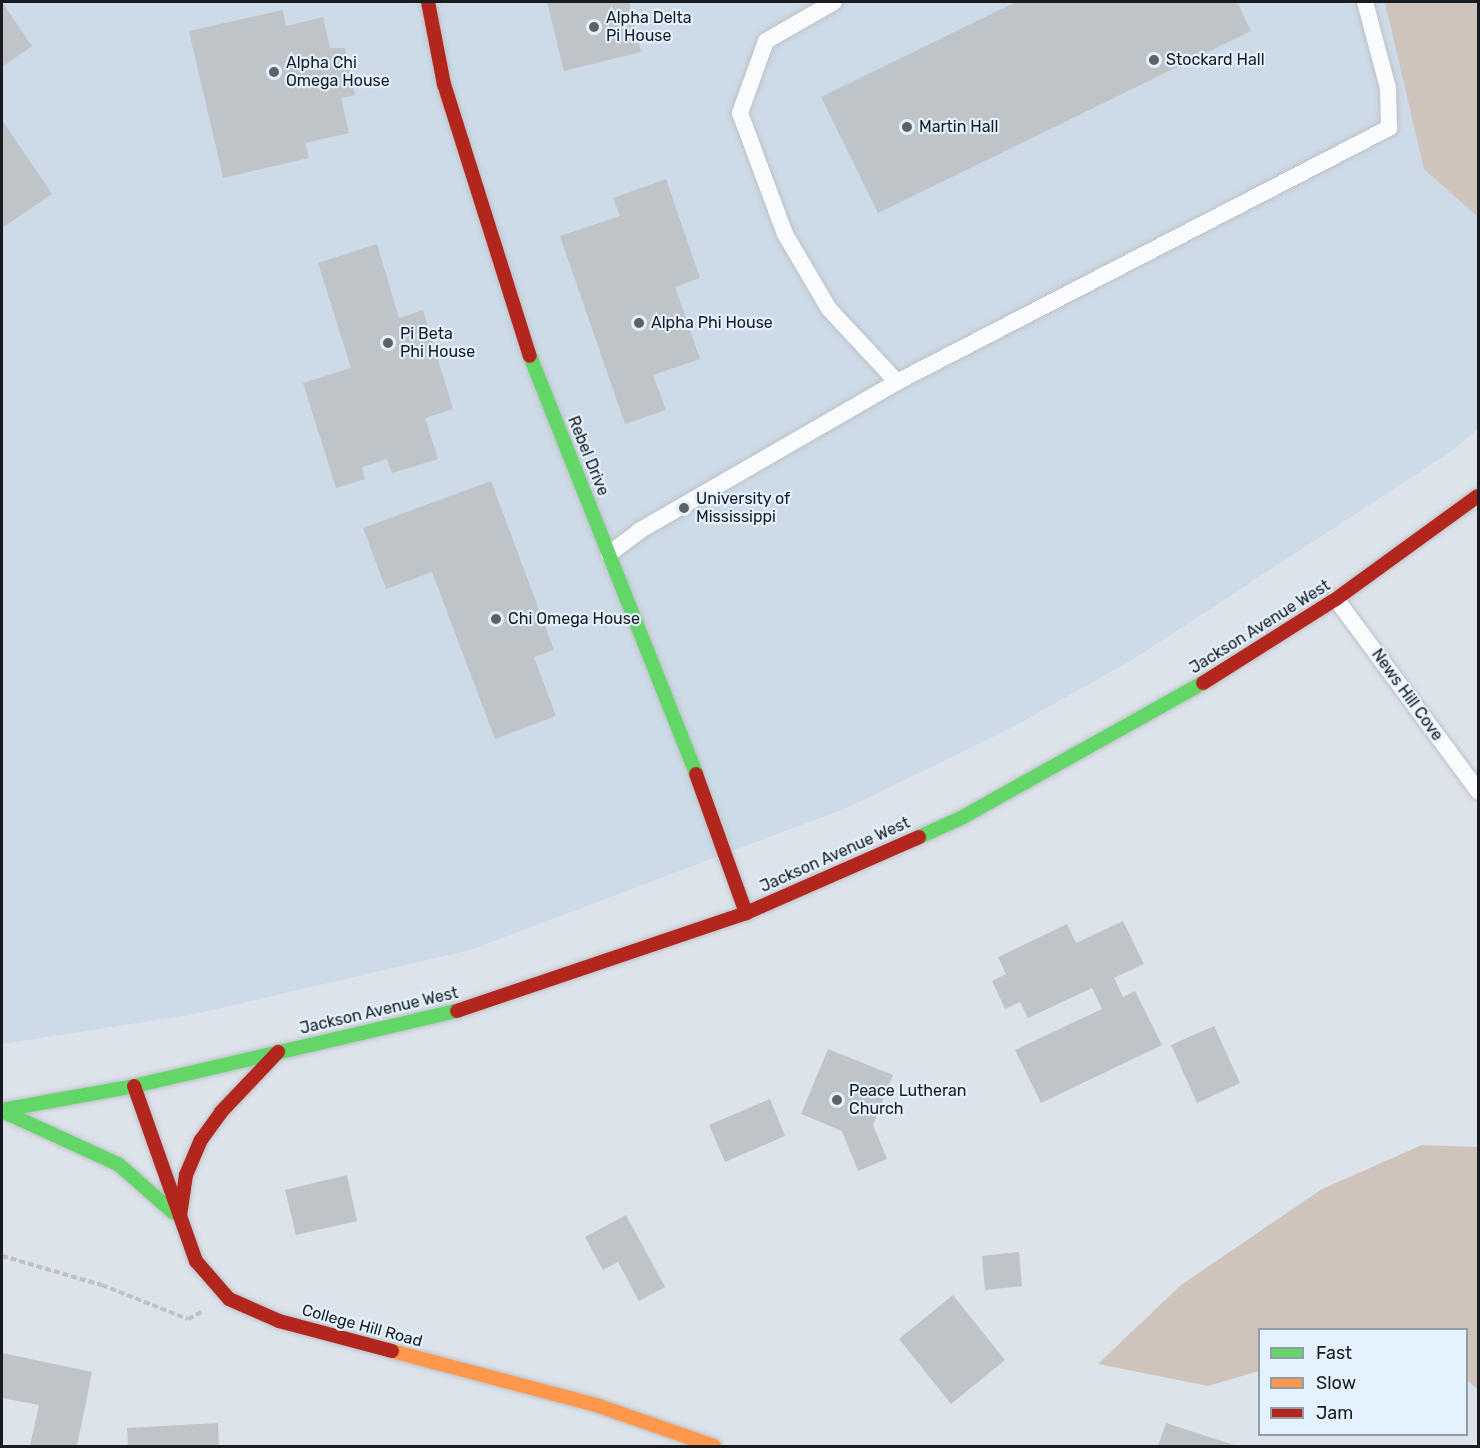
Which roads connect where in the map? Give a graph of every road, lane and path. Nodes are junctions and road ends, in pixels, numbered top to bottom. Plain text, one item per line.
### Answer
1 (428, 2) edge
2 (834, 2) edge
3 (1365, 2) edge
4 (897, 382) junction
5 (1479, 496) edge
6 (609, 554) junction
7 (1336, 598) junction
8 (1479, 791) edge
9 (746, 913) junction
10 (278, 1052) junction
11 (134, 1086) junction
12 (2, 1111) edge
13 (180, 1218) junction
14 (2, 1256) edge
15 (229, 1299) junction
16 (714, 1446) edge

1 - 6 street, Rebel Drive
2 - 4 lane
3 - 4 lane
4 - 6 lane
5 - 7 street, Jackson Avenue West
6 - 9 street, Rebel Drive
7 - 8 lane, News Hill Cove
7 - 9 street, Jackson Avenue West
9 - 10 street, Jackson Avenue West
10 - 11 street, Jackson Avenue West
10 - 13 street
11 - 12 street, Jackson Avenue West
11 - 13 street, College Hill Road
12 - 13 street
13 - 15 street, College Hill Road
14 - 15 path
15 - 16 street, College Hill Road

